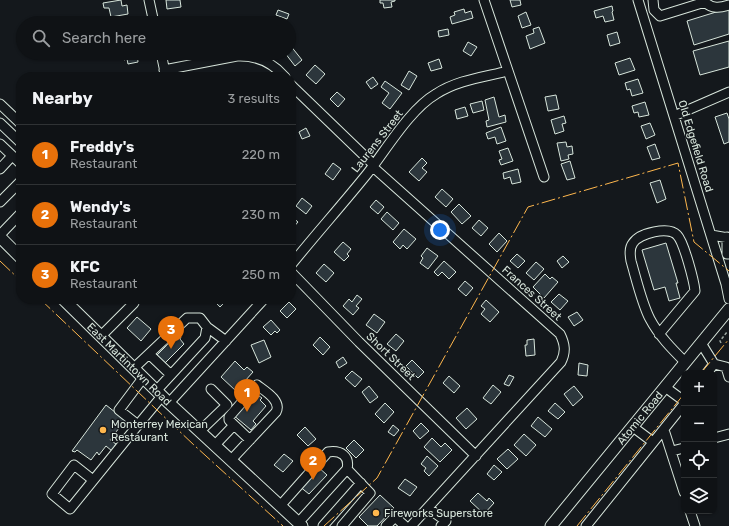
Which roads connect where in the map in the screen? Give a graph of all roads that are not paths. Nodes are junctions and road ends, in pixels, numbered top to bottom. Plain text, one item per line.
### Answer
1 (149, 0) edge
2 (484, 0) edge
3 (638, 0) edge
4 (653, 0) edge
5 (704, 1) edge
6 (729, 5) edge
7 (654, 10) junction
8 (643, 15) junction
9 (152, 16) edge
10 (162, 60) edge
11 (220, 60) edge
12 (264, 60) edge
13 (508, 71) junction
14 (165, 72) edge
15 (169, 72) edge
16 (281, 72) edge
17 (296, 90) edge
18 (729, 92) edge
19 (0, 104) edge
20 (674, 116) junction
21 (16, 119) edge
22 (0, 123) edge
23 (8, 130) junction
24 (0, 138) edge
25 (16, 138) edge
26 (0, 144) edge
27 (12, 156) junction
28 (16, 160) edge
29 (374, 166) junction
30 (0, 169) edge
31 (544, 177) dead end
32 (16, 186) edge
33 (0, 202) edge
34 (16, 218) edge
35 (711, 235) junction
36 (0, 236) edge
37 (728, 238) edge
38 (16, 253) edge
39 (729, 254) edge
40 (296, 259) edge
41 (296, 277) edge
42 (729, 299) edge
43 (68, 304) edge
44 (133, 304) edge
45 (255, 304) edge
46 (260, 304) edge
47 (258, 307) junction
48 (729, 309) edge
49 (207, 327) junction
50 (659, 334) junction
51 (101, 336) junction
52 (226, 341) junction
53 (701, 343) junction
54 (149, 354) junction
55 (685, 362) junction
56 (714, 364) junction
57 (134, 368) junction
58 (710, 370) edge
59 (171, 375) junction
60 (144, 378) junction
61 (729, 378) edge
62 (665, 387) junction
63 (211, 389) dead end
64 (163, 396) junction
65 (681, 399) edge
66 (682, 406) edge
67 (138, 425) junction
68 (234, 425) junction
69 (632, 427) junction
70 (664, 430) junction
71 (200, 431) junction
72 (729, 434) edge
73 (717, 437) edge
74 (250, 440) junction
75 (653, 442) junction
76 (215, 445) junction
77 (681, 449) edge
78 (672, 452) junction
79 (476, 456) junction
80 (231, 460) junction
81 (347, 469) junction
82 (93, 480) junction
83 (681, 482) edge
84 (361, 484) junction
85 (280, 506) junction
86 (428, 508) junction
87 (691, 514) edge
88 (330, 518) junction
89 (300, 524) edge
90 (323, 526) edge
91 (341, 526) edge
92 (386, 526) edge
93 (405, 526) edge
94 (411, 526) edge
95 (441, 526) edge
96 (551, 526) edge
97 (586, 526) edge
98 (695, 526) edge

1 - 9 street
2 - 13 street
3 - 8 street, Old Edgefield Road
4 - 7 street
5 - 6 street
5 - 7 street
7 - 8 street
8 - 20 street, Old Edgefield Road
10 - 14 street
11 - 15 street
12 - 16 street
13 - 29 street, Laurens Street
13 - 31 street
17 - 29 street, Frances Street
18 - 20 street
19 - 21 street
20 - 35 street, Old Edgefield Road
22 - 23 street
23 - 24 street
23 - 25 street
26 - 27 street
27 - 28 street
27 - 30 street
29 - 40 street, Laurens Street
29 - 79 street, Frances Street
32 - 33 street
34 - 36 street
35 - 37 street
35 - 42 street, Old Edgefield Road
36 - 38 main road
37 - 39 street
41 - 79 street, Short Street
43 - 51 main road, East Martintown Road
44 - 51 street
45 - 47 street
46 - 47 street
47 - 52 street
48 - 53 main road, Atomic Road
49 - 52 street
49 - 54 street
49 - 59 street
50 - 50 street
50 - 55 street
51 - 57 main road, East Martintown Road
52 - 64 street
53 - 55 main road, Atomic Road
53 - 56 street
54 - 57 street
54 - 59 street
55 - 62 main road, Atomic Road
56 - 58 street
56 - 61 street
57 - 60 main road, East Martintown Road
59 - 64 street
60 - 64 main road, East Martintown Road
60 - 67 street
62 - 65 street
62 - 69 main road, Atomic Road
63 - 71 street
64 - 67 street
64 - 71 main road, East Martintown Road
66 - 70 street
67 - 82 street
68 - 74 street
68 - 74 street
68 - 76 street
69 - 75 street
69 - 96 main road, Atomic Road
70 - 75 street
70 - 78 street
71 - 76 main road, East Martintown Road
72 - 73 street
74 - 80 street
75 - 97 street
76 - 80 main road, East Martintown Road
77 - 78 street
78 - 83 street
79 - 86 street, Frances Street
80 - 85 main road, East Martintown Road
81 - 84 street
81 - 85 street
81 - 89 street
82 - 82 street
84 - 88 street
84 - 91 street
85 - 89 main road, East Martintown Road
86 - 94 street, Frances Street
86 - 95 street
87 - 98 street
88 - 90 street
88 - 91 street
92 - 93 street

